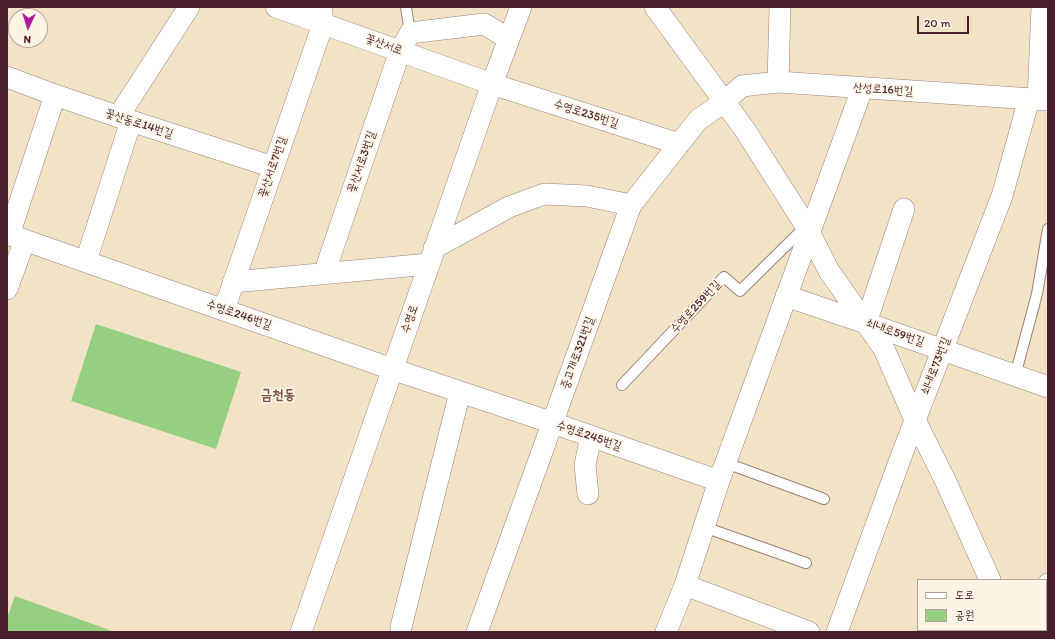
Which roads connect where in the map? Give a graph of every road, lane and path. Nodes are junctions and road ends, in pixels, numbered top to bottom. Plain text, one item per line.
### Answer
1 (189, 7) edge
2 (276, 7) edge
3 (406, 7) edge
4 (521, 7) edge
5 (780, 7) edge
6 (1042, 7) edge
7 (664, 10) edge
8 (322, 15) edge
9 (410, 33) junction
10 (509, 39) junction
11 (400, 51) junction
12 (7, 78) edge
13 (778, 82) junction
14 (492, 84) junction
15 (862, 88) junction
16 (54, 95) junction
17 (1039, 100) edge
18 (724, 102) junction
19 (124, 119) junction
20 (680, 144) junction
21 (273, 167) junction
22 (632, 204) junction
23 (904, 209) dead end
24 (1048, 229) edge
25 (808, 230) junction
26 (14, 236) edge
27 (431, 256) junction
28 (86, 261) junction
29 (324, 274) junction
30 (233, 282) junction
31 (7, 289) edge
32 (786, 296) junction
33 (224, 310) junction
34 (866, 323) junction
35 (942, 350) junction
36 (392, 369) junction
37 (1015, 376) junction
38 (622, 385) dead end
39 (1048, 387) edge
40 (460, 392) junction
41 (915, 420) junction
42 (553, 423) junction
43 (591, 436) junction
44 (722, 472) junction
45 (588, 494) dead end
46 (824, 499) dead end
47 (704, 527) junction
48 (806, 564) dead end
49 (990, 579) edge
50 (685, 585) junction
51 (401, 627) dead end
52 (301, 632) edge
53 (477, 632) edge
54 (666, 632) edge
55 (809, 632) edge
56 (837, 632) edge

1 - 19 street
2 - 8 street, 꽃산서로
3 - 9 lane, 꽃산서로
4 - 10 street, 수영로
5 - 13 street
6 - 17 street, 쇠내로73번길
7 - 18 street
8 - 11 street, 꽃산서로
8 - 21 street, 꽃산서로7번길
9 - 10 street
9 - 11 street, 꽃산서로3번길
10 - 14 street, 수영로
11 - 14 street, 꽃산서로
11 - 29 street, 꽃산서로3번길
12 - 16 street, 꽃산동로14번길
13 - 15 street, 산성로16번길
13 - 18 street, 산성로16번길
14 - 20 street, 수영로235번길
14 - 27 street, 수영로
15 - 17 street, 산성로16번길
15 - 25 street, 수영로259번길
16 - 19 street, 꽃산동로14번길
16 - 26 street
17 - 35 street, 쇠내로73번길
18 - 20 street, 중고개로321번길
18 - 25 street
19 - 21 street, 꽃산동로14번길
19 - 28 street
20 - 22 street, 중고개로321번길
21 - 30 street, 꽃산서로7번길
22 - 27 street
22 - 42 street, 중고개로321번길
23 - 34 street
24 - 37 lane
25 - 32 street, 수영로259번길
25 - 34 street
25 - 38 lane, 수영로259번길
26 - 28 street, 수영로246번길
26 - 31 street
27 - 29 street
27 - 36 street, 수영로
28 - 33 street, 수영로246번길
29 - 30 street
30 - 33 street, 꽃산서로7번길
32 - 34 street, 쇠내로59번길
32 - 44 street, 수영로259번길
33 - 36 street, 수영로246번길
34 - 35 street, 쇠내로59번길
34 - 41 street
35 - 37 street, 쇠내로59번길
35 - 41 street, 쇠내로73번길
36 - 40 street, 수영로245번길
36 - 52 street, 수영로
37 - 39 street, 쇠내로59번길
40 - 42 street, 수영로245번길
40 - 51 street
41 - 49 street
41 - 56 street, 쇠내로73번길
42 - 43 street, 수영로245번길
42 - 53 street, 중고개로321번길
43 - 44 street, 수영로245번길
43 - 45 street
44 - 46 lane
44 - 47 street, 수영로259번길
47 - 48 lane
47 - 50 street, 수영로259번길
50 - 54 street, 수영로259번길
50 - 55 street

